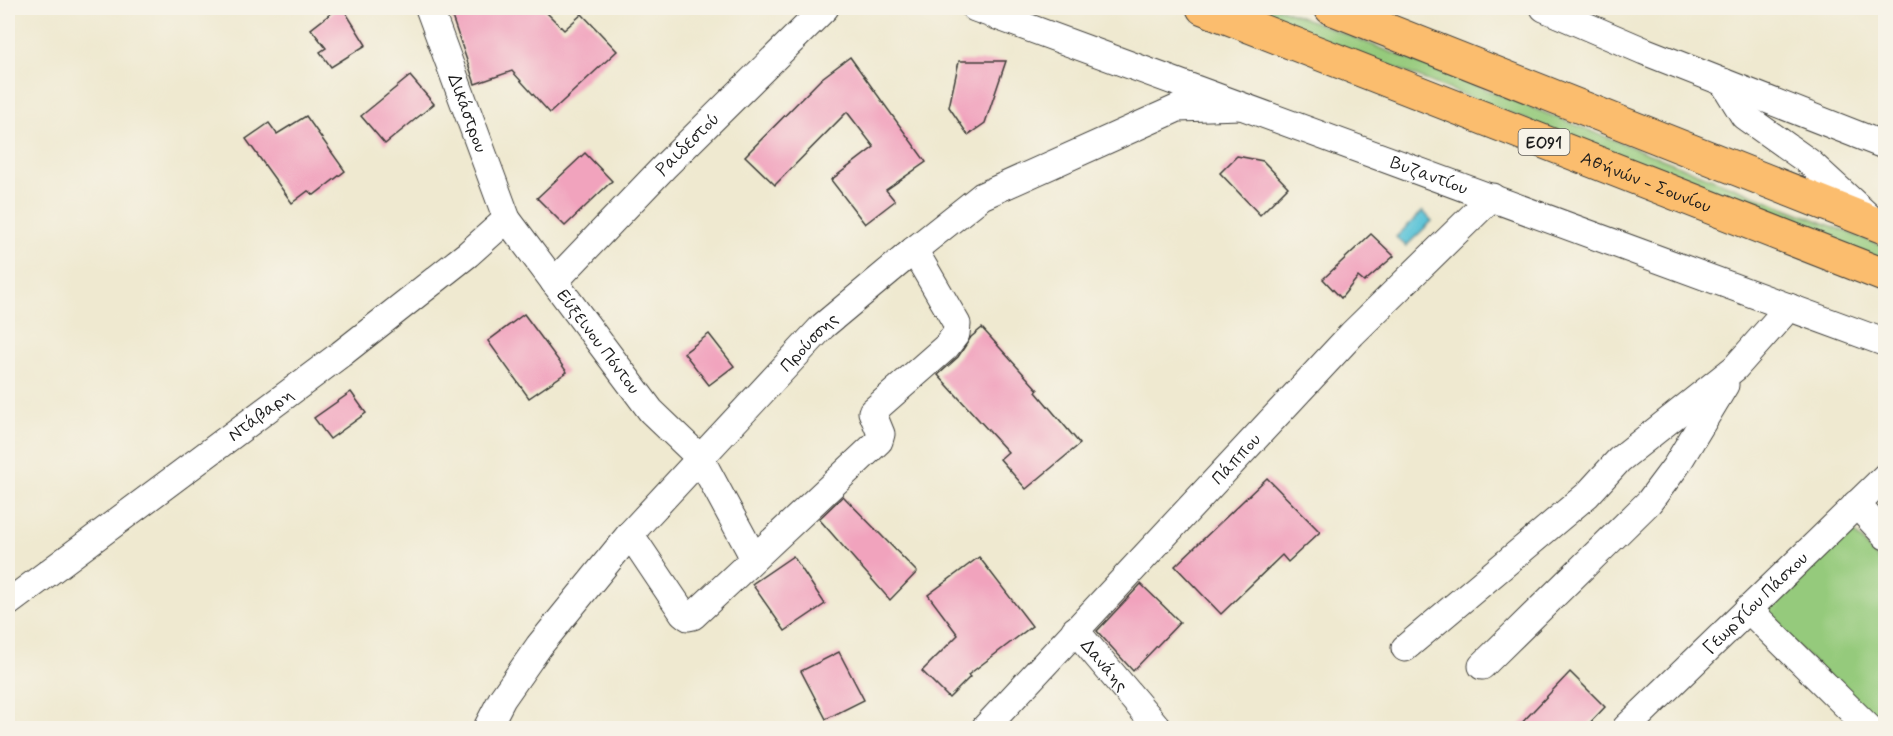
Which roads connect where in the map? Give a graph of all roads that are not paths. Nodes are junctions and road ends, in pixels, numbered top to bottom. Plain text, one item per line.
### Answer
1 (429, 8) edge
2 (825, 8) edge
3 (975, 8) edge
4 (1203, 8) edge
5 (1331, 8) edge
6 (1544, 8) edge
7 (1723, 82) junction
8 (1240, 106) junction
9 (1886, 146) edge
10 (1492, 196) junction
11 (507, 219) junction
12 (1882, 226) edge
13 (914, 250) junction
14 (1886, 276) edge
15 (554, 282) junction
16 (1789, 308) junction
17 (1886, 343) edge
18 (1735, 368) junction
19 (700, 458) junction
20 (1886, 476) edge
21 (1856, 504) junction
22 (630, 534) junction
23 (1886, 536) edge
24 (754, 558) junction
25 (8, 603) edge
26 (1748, 609) junction
27 (1075, 630) junction
28 (1405, 648) dead end
29 (1482, 666) dead end
30 (487, 729) edge
31 (985, 729) edge
32 (1158, 729) edge
33 (1626, 729) edge
34 (1869, 729) edge

1 - 11 street, Δικάστρου
2 - 15 street, Ραιδεστού
3 - 8 street, Βυζαντίου
4 - 14 main road, Αθήνών - Σουνίου / ΕΟ91
5 - 12 main road, ΕΟ91
6 - 7 street
7 - 9 street
7 - 12 street
8 - 10 street, Βυζαντίου
8 - 13 street, Προύσσης
10 - 16 street, Βυζαντίου
10 - 27 street, Πάππου
11 - 15 street, Εύξεινου Πόντου
11 - 25 street, Ντάβαρη
13 - 19 street, Προύσσης
13 - 24 street
15 - 19 street, Εύξεινου Πόντου
16 - 17 street, Βυζαντίου
16 - 18 street
18 - 28 street
18 - 29 street
19 - 22 street, Προύσσης
19 - 24 street, Εύξεινου Πόντου
20 - 21 street, Γεωργίου Πάσχου
21 - 23 street
21 - 26 street, Γεωργίου Πάσχου
22 - 24 street
22 - 30 street, Προύσσης
26 - 33 street, Γεωργίου Πάσχου
26 - 34 street
27 - 31 street, Πάππου
27 - 32 street, Δανάης

